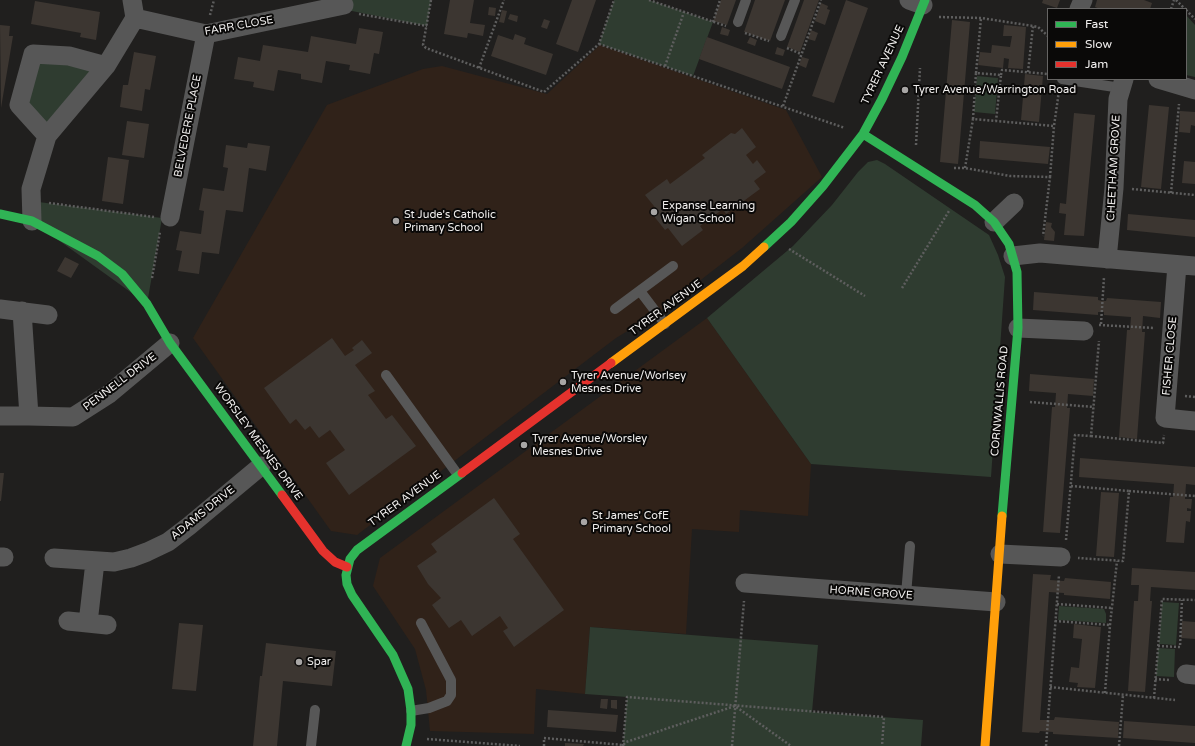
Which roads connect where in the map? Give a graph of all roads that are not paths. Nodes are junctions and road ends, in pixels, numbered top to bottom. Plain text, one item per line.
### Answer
1 (746, 0) edge
2 (795, 0) edge
3 (919, 2) edge
4 (344, 6) road end
5 (133, 9) edge
6 (738, 22) dead end
7 (206, 34) junction
8 (782, 36) dead end
9 (106, 66) junction
10 (1161, 80) edge
11 (1061, 83) edge
12 (1122, 84) edge
13 (1188, 88) edge
14 (862, 134) junction
15 (47, 136) junction
16 (1014, 204) dead end
17 (0, 214) edge
18 (166, 217) road end
19 (32, 221) junction
20 (994, 222) junction
21 (1013, 256) junction
22 (1106, 259) junction
23 (1186, 265) edge
24 (673, 266) dead end
25 (640, 291) junction
26 (0, 309) edge
27 (615, 309) dead end
28 (22, 312) junction
29 (48, 315) dead end
30 (665, 324) junction
31 (1018, 328) junction
32 (1096, 332) road end
33 (170, 343) junction
34 (386, 375) dead end
35 (0, 416) edge
36 (28, 416) junction
37 (1195, 421) edge
38 (261, 466) junction
39 (458, 475) junction
40 (910, 546) dead end
41 (1000, 554) junction
42 (1061, 557) road end
43 (54, 558) dead end
44 (95, 562) junction
45 (347, 567) junction
46 (745, 583) road end
47 (906, 595) junction
48 (996, 602) junction
49 (68, 621) dead end
50 (88, 623) junction
51 (421, 623) dead end
52 (107, 625) dead end
53 (315, 710) dead end
54 (411, 711) junction
55 (408, 742) edge
56 (311, 746) edge
57 (986, 746) edge

1 - 6 lane
2 - 8 lane
3 - 14 street, TYRER AVENUE
4 - 7 street, FARR CLOSE
5 - 7 street, FARR CLOSE
5 - 9 street
7 - 18 street, BELVEDERE PLACE
9 - 15 street
9 - 15 street
10 - 13 street
11 - 12 lane
12 - 22 street, CHEETHAM GROVE
14 - 20 street, CORNWALLIS ROAD
14 - 30 street, TYRER AVENUE
15 - 19 street
16 - 20 street
17 - 19 street, WORSLEY MESNES DRIVE
19 - 33 street, WORSLEY MESNES DRIVE
20 - 21 street, CORNWALLIS ROAD
21 - 22 street, FISHER CLOSE
21 - 31 street, CORNWALLIS ROAD
22 - 23 street, FISHER CLOSE
23 - 37 street, FISHER CLOSE
24 - 25 lane
25 - 27 lane
25 - 30 lane
26 - 28 street
28 - 29 street
28 - 36 street
30 - 39 street, TYRER AVENUE
31 - 32 street
31 - 41 street, CORNWALLIS ROAD
33 - 36 street, PENNELL DRIVE
33 - 38 street, WORSLEY MESNES DRIVE
34 - 39 lane
35 - 36 street, PENNELL DRIVE
38 - 44 street, ADAMS DRIVE
38 - 45 street, WORSLEY MESNES DRIVE
39 - 45 street, TYRER AVENUE
40 - 47 lane
41 - 42 street
41 - 48 street, CORNWALLIS ROAD
43 - 44 street, ADAMS DRIVE
44 - 50 street
45 - 54 street
46 - 47 street, HORNE GROVE
47 - 48 street, HORNE GROVE
48 - 57 street, CORNWALLIS ROAD
49 - 50 street
50 - 52 street
51 - 54 lane
53 - 56 lane
54 - 55 street

